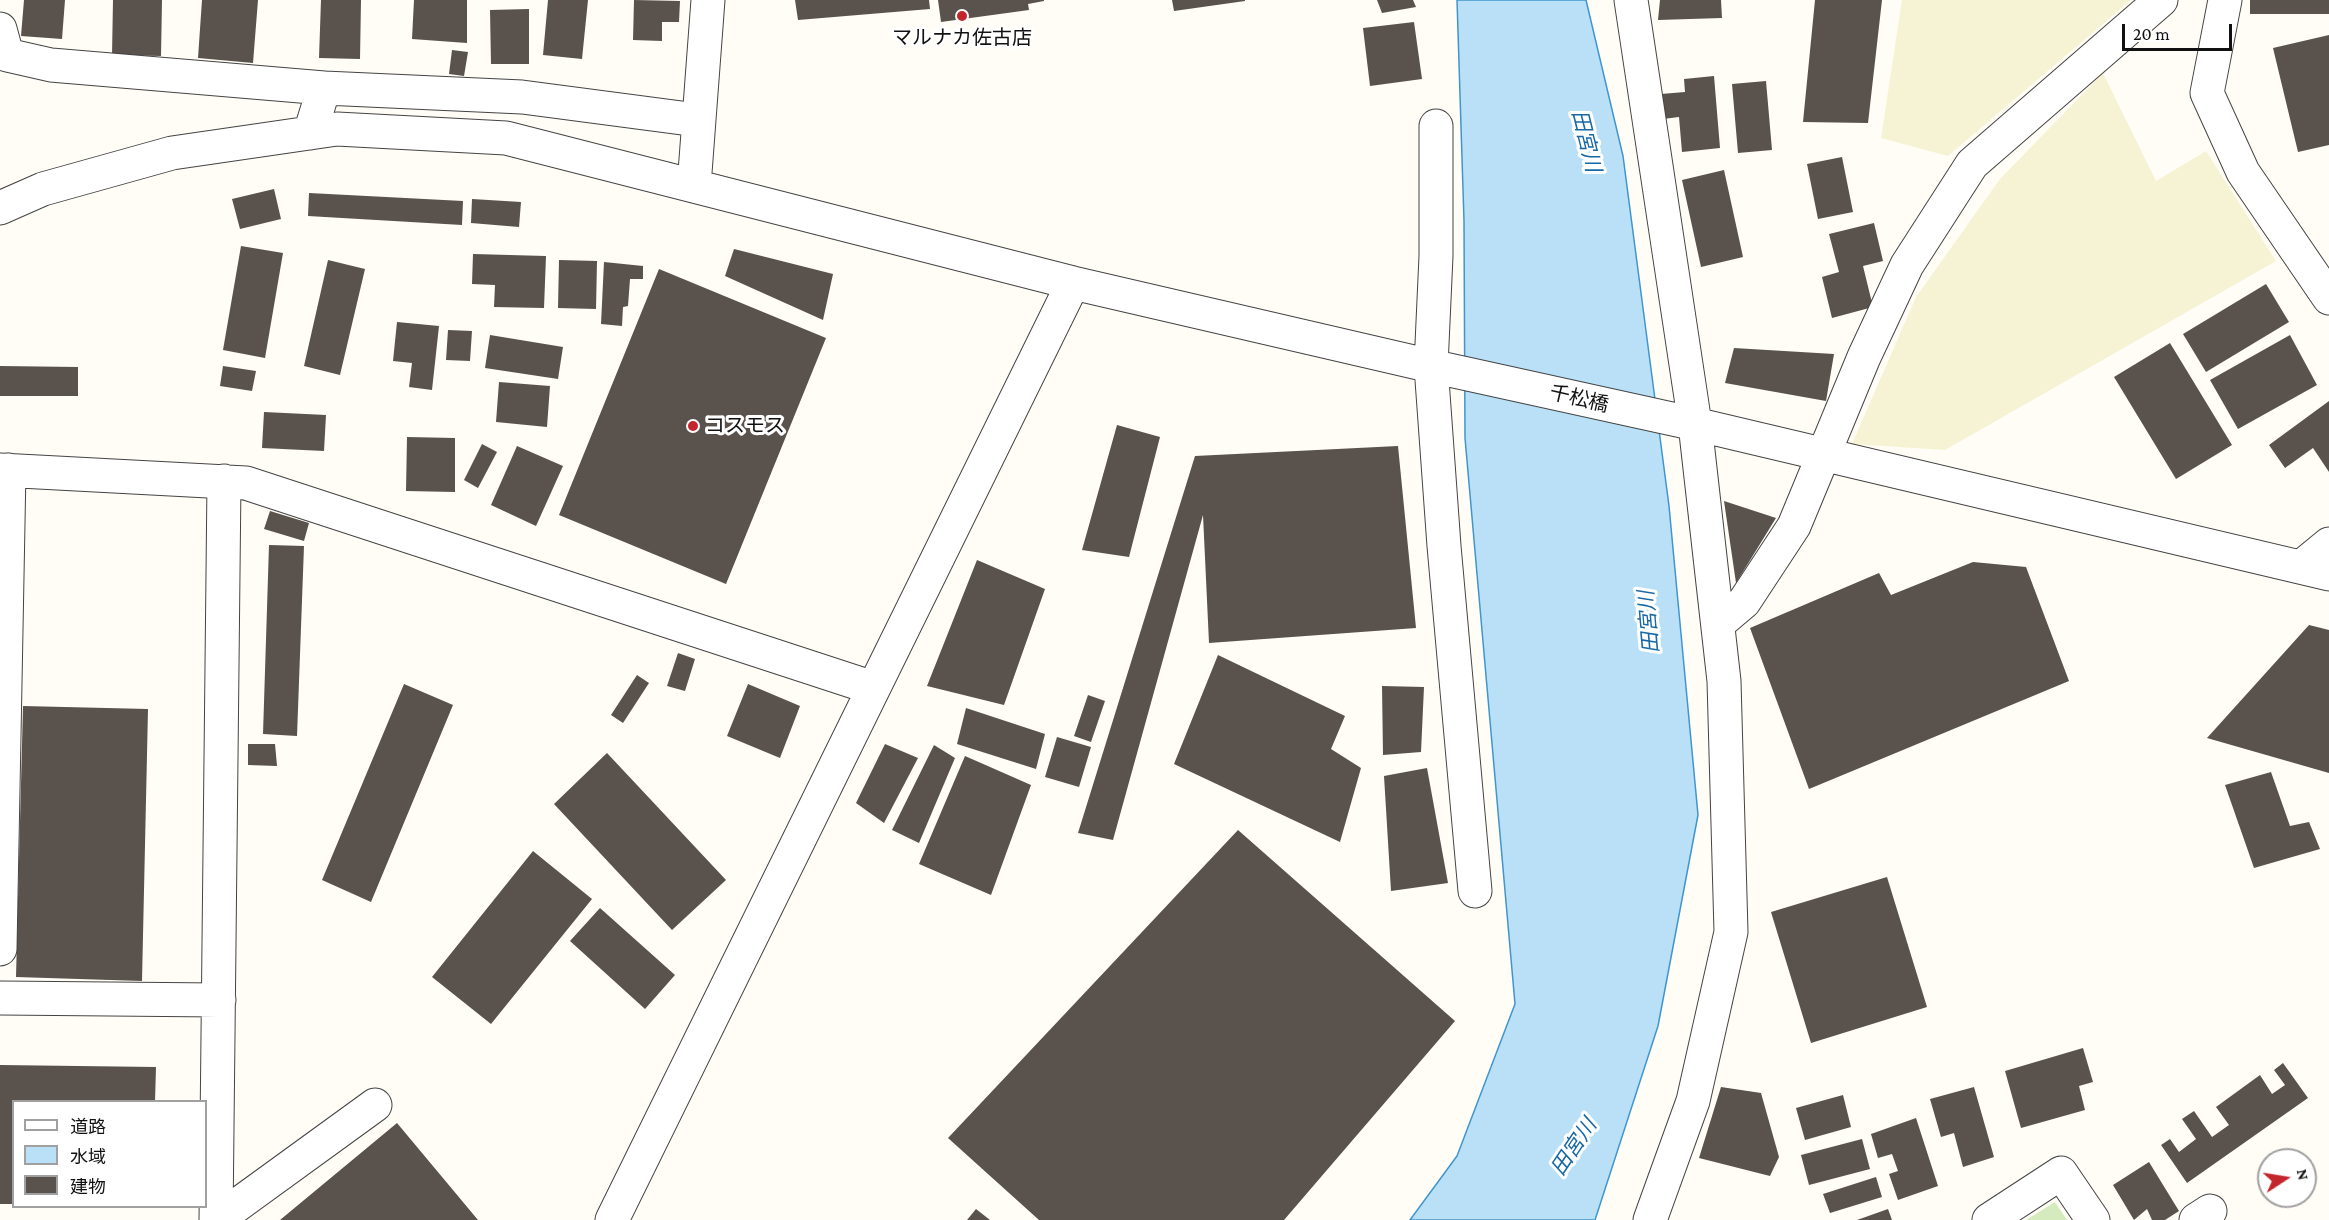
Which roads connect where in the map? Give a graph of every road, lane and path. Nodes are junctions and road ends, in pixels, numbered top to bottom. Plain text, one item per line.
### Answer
1 (708, 0) edge
2 (1631, 0) edge
3 (2161, 0) edge
4 (2225, 0) edge
5 (0, 29) edge
6 (324, 88) junction
7 (587, 106) junction
8 (697, 120) junction
9 (1436, 126) dead end
10 (310, 133) junction
11 (576, 156) junction
12 (694, 186) junction
13 (0, 208) edge
14 (1073, 283) junction
15 (2329, 298) edge
16 (1431, 366) junction
17 (1681, 421) junction
18 (1823, 454) junction
19 (4, 470) edge
20 (224, 481) junction
21 (2329, 544) edge
22 (2315, 571) edge
23 (1718, 624) junction
24 (873, 688) junction
25 (1475, 891) dead end
26 (0, 950) edge
27 (0, 998) edge
28 (219, 1000) junction
29 (375, 1105) dead end
30 (217, 1219) edge
31 (612, 1220) edge
32 (1650, 1220) edge
33 (1989, 1220) edge
34 (2093, 1220) edge

1 - 8 street
2 - 17 street
3 - 18 street
4 - 15 street
5 - 6 street
6 - 7 street
6 - 10 street
7 - 8 street
7 - 11 street
8 - 12 street
9 - 16 street
10 - 11 street, 千松橋
10 - 13 street, 千松橋
11 - 12 street, 千松橋
12 - 14 street, 千松橋
14 - 16 street, 千松橋
14 - 24 street
16 - 17 street, 千松橋
16 - 25 street
17 - 18 street, 千松橋
17 - 23 street
18 - 22 street, 千松橋
18 - 23 street
19 - 20 street
19 - 26 street
20 - 24 street
20 - 28 street
21 - 22 street
23 - 32 street
24 - 31 street
27 - 28 street
28 - 30 street
29 - 30 street
33 - 34 street

